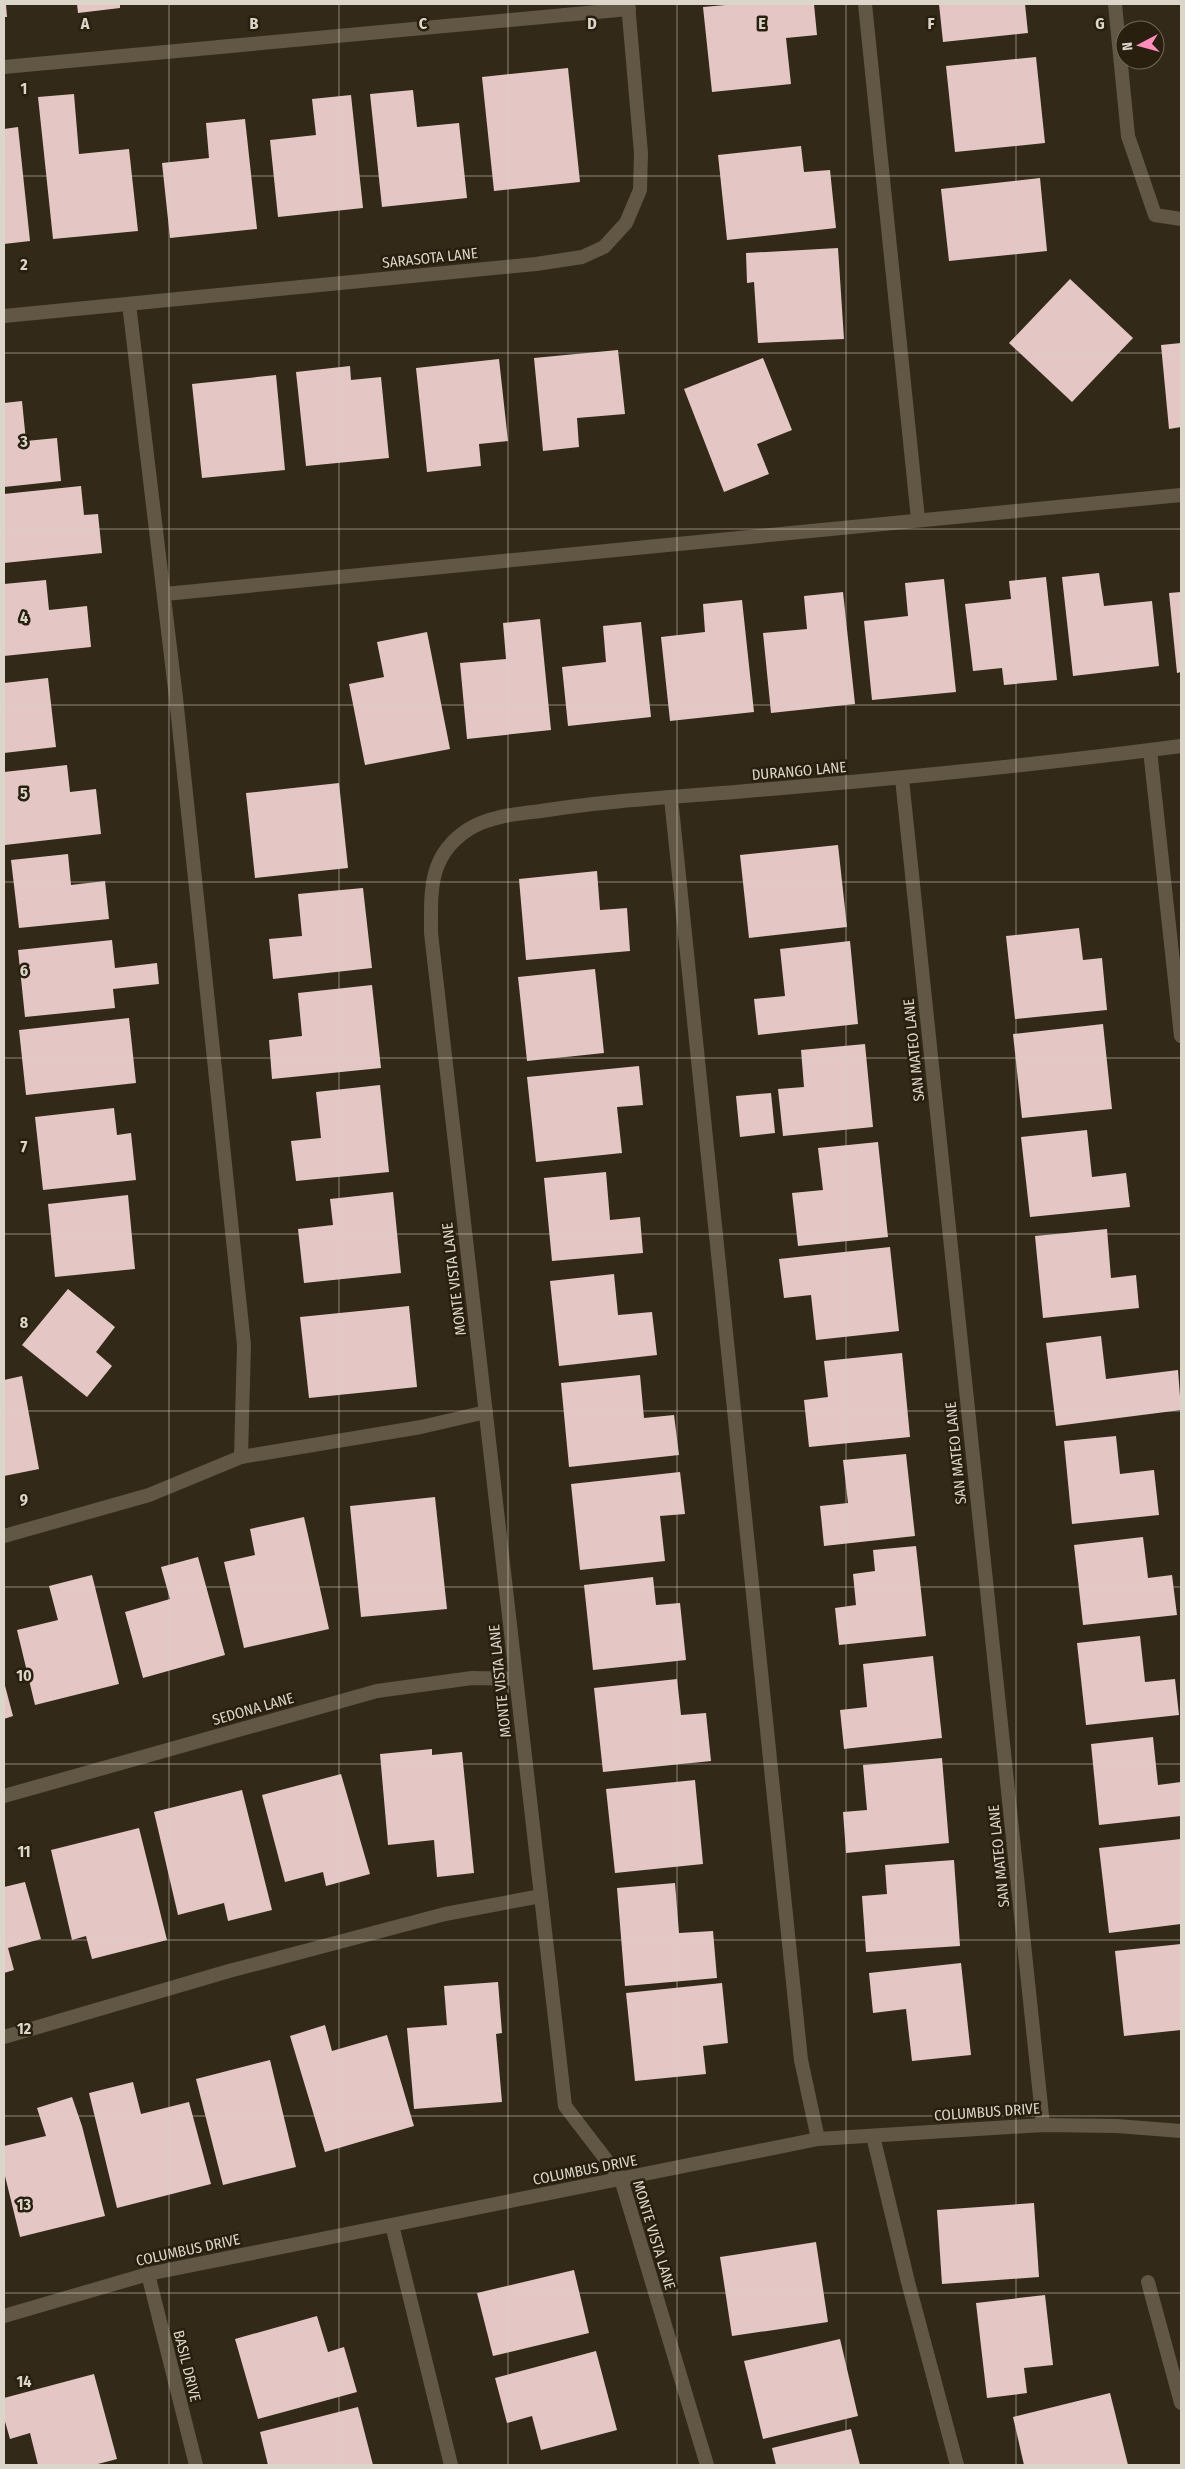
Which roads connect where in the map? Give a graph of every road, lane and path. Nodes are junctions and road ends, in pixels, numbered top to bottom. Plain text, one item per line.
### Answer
1 (865, 4) edge
2 (1115, 4) edge
3 (628, 6) edge
4 (4, 67) edge
5 (1181, 220) edge
6 (129, 304) junction
7 (4, 316) edge
8 (1181, 496) edge
9 (918, 519) junction
10 (165, 594) junction
11 (1181, 746) edge
12 (1150, 750) junction
13 (902, 778) junction
14 (671, 798) junction
15 (437, 864) joint
16 (1181, 1036) edge
17 (486, 1412) junction
18 (241, 1457) junction
19 (4, 1536) edge
20 (516, 1679) junction
21 (4, 1796) edge
22 (541, 1896) junction
23 (4, 2037) edge
24 (1043, 2124) junction
25 (1181, 2131) edge
26 (874, 2136) junction
27 (818, 2139) junction
28 (621, 2179) junction
29 (392, 2225) junction
30 (148, 2274) junction
31 (1148, 2282) dead end
32 (4, 2316) edge
33 (1181, 2403) edge
34 (196, 2465) edge
35 (450, 2465) edge
36 (707, 2465) edge
37 (957, 2465) edge

1 - 9 street
2 - 5 street
3 - 4 street
3 - 6 street, SARASOTA LANE
6 - 7 street, SARASOTA LANE
6 - 10 street
8 - 9 street
9 - 10 street
10 - 18 street
11 - 12 street, DURANGO LANE
12 - 13 street, DURANGO LANE
12 - 16 street
13 - 14 street, DURANGO LANE
13 - 24 street, SAN MATEO LANE
14 - 15 street, DURANGO LANE
14 - 27 street
15 - 17 street, MONTE VISTA LANE
17 - 18 street
17 - 20 street, MONTE VISTA LANE
18 - 19 street
20 - 21 street, SEDONA LANE
20 - 22 street, MONTE VISTA LANE
22 - 23 street
22 - 28 street, MONTE VISTA LANE
24 - 25 street, COLUMBUS DRIVE
24 - 26 street, COLUMBUS DRIVE
26 - 27 street, COLUMBUS DRIVE
26 - 37 street
27 - 28 street, COLUMBUS DRIVE
28 - 29 street, COLUMBUS DRIVE
28 - 36 street, MONTE VISTA LANE
29 - 30 street, COLUMBUS DRIVE
29 - 35 street
30 - 32 street, COLUMBUS DRIVE
30 - 34 street, BASIL DRIVE
31 - 33 street

